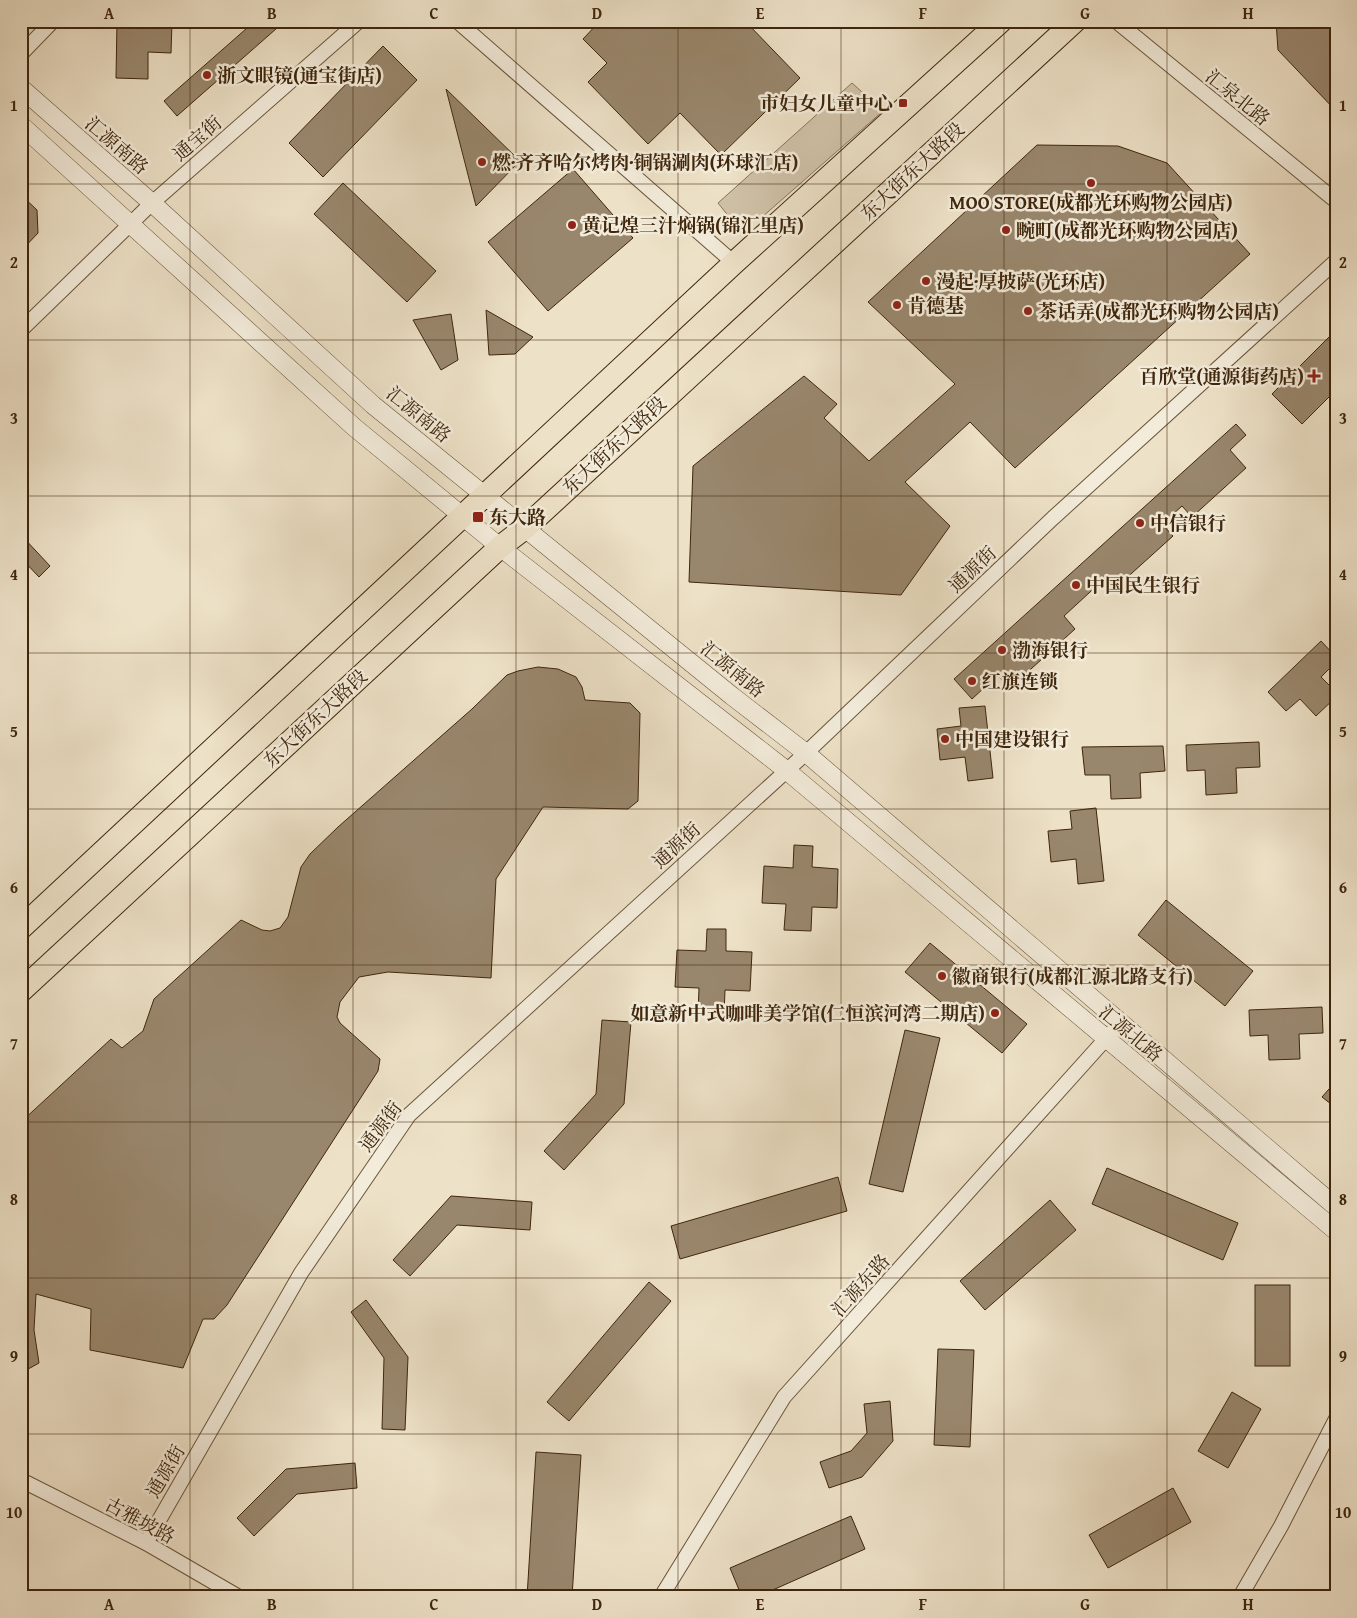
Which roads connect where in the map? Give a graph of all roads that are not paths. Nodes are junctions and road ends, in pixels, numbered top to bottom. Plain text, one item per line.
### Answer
1 (52, 21) edge
2 (359, 21) edge
3 (457, 21) edge
4 (1001, 21) edge
5 (1075, 21) edge
6 (1116, 21) edge
7 (21, 54) edge
8 (21, 88) edge
9 (21, 125) edge
10 (1336, 201) edge
11 (152, 203) junction
12 (130, 223) junction
13 (1336, 261) edge
14 (734, 263) junction
15 (21, 330) edge
16 (485, 496) junction
17 (463, 516) junction
18 (525, 528) junction
19 (500, 547) junction
20 (806, 753) junction
21 (786, 770) junction
22 (21, 928) edge
23 (21, 991) edge
24 (1120, 1023) junction
25 (1106, 1040) junction
26 (1336, 1207) edge
27 (1336, 1231) edge
28 (1336, 1419) edge
29 (21, 1480) edge
30 (146, 1543) junction
31 (239, 1597) edge
32 (661, 1597) edge
33 (1240, 1597) edge

1 - 7 street
2 - 11 street, 通宝街
3 - 14 street
4 - 14 main road
5 - 18 main road, 东大街东大路段
6 - 10 street, 汇泉北路
8 - 11 street, 汇源南路
9 - 12 street
11 - 12 street, 通宝街
11 - 16 street, 汇源南路
12 - 15 street, 通宝街
12 - 17 street
13 - 20 street, 通源街
14 - 16 main road
16 - 17 main road
16 - 18 street, 汇源南路
17 - 19 street
17 - 22 main road
18 - 19 main road, 东大街东大路段
18 - 20 street, 汇源南路
19 - 21 street
19 - 23 main road, 东大街东大路段
20 - 21 street, 通源街
20 - 24 street, 汇源北路
21 - 25 street, 汇源北路
21 - 30 street, 通源街
24 - 25 street, 汇源东路
24 - 26 street, 汇源北路
25 - 27 street, 汇源北路
25 - 32 street, 汇源东路
28 - 33 street
29 - 30 street, 古雅坡路
30 - 31 street, 古雅坡路

